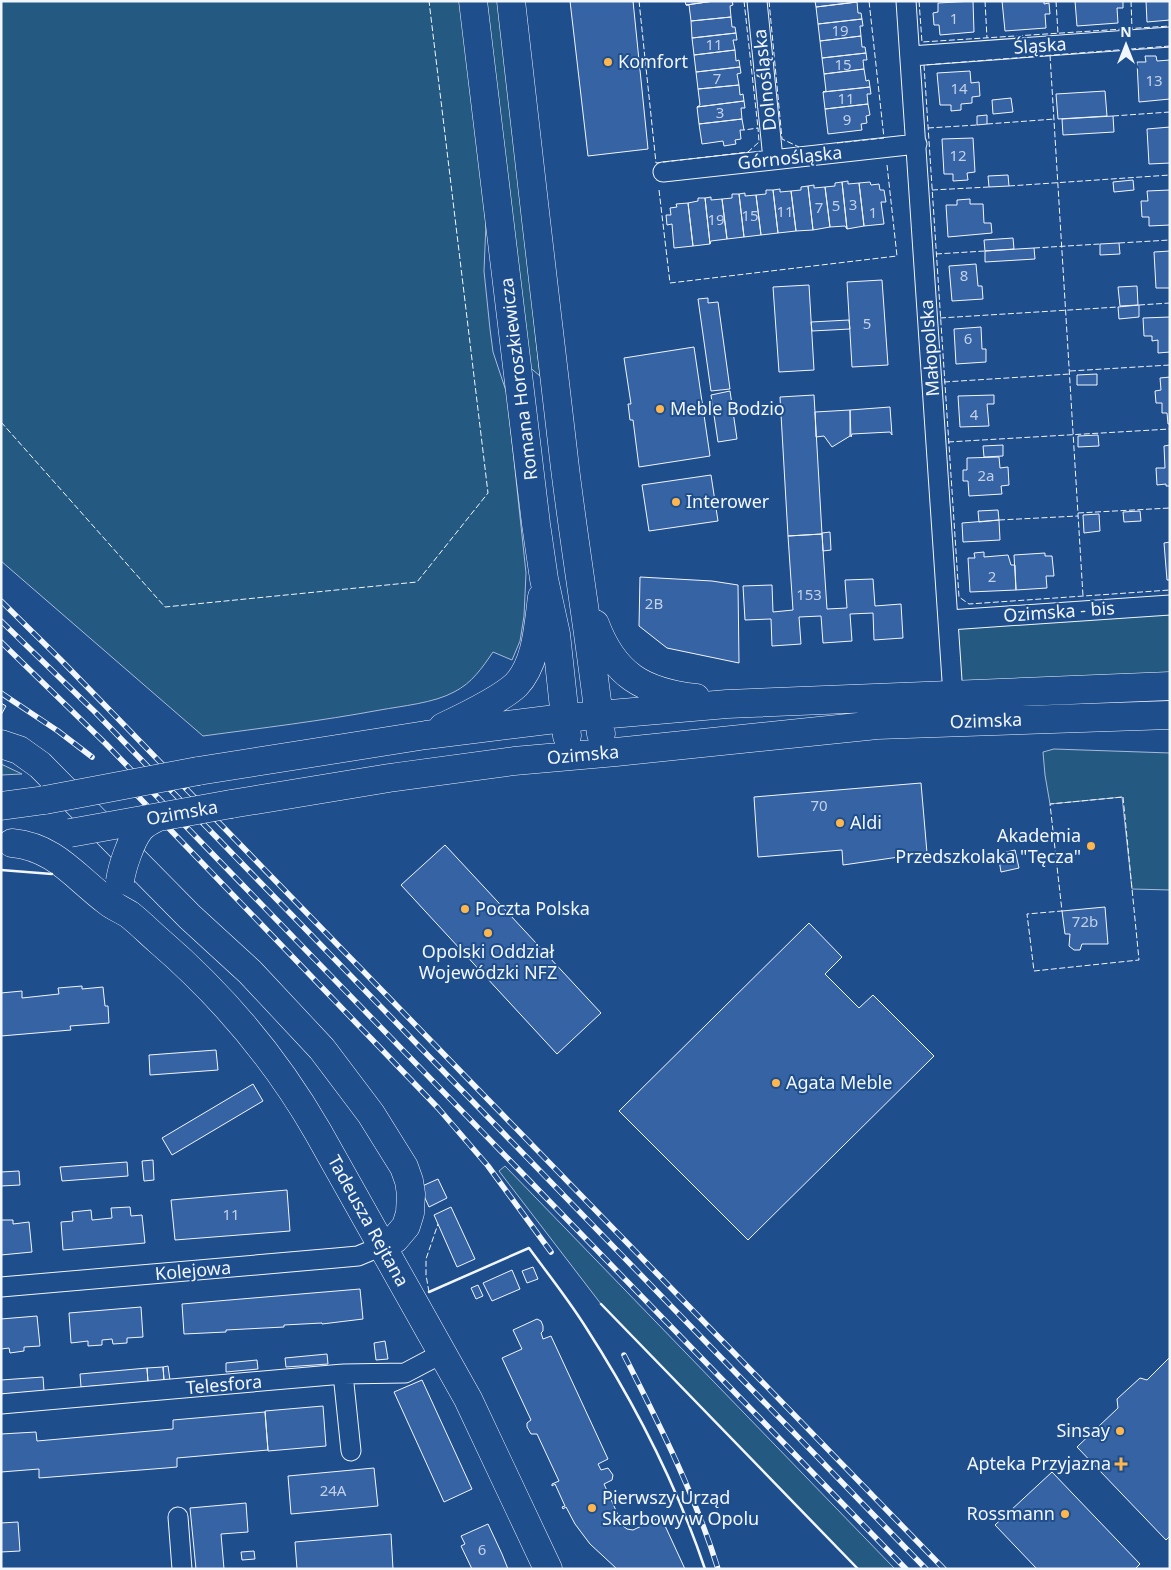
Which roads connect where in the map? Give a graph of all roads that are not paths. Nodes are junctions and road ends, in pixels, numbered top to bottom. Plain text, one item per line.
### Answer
1 (473, 1) edge
2 (511, 1) edge
3 (757, 1) edge
4 (906, 1) edge
5 (1170, 37) edge
6 (911, 56) junction
7 (917, 144) junction
8 (773, 159) junction
9 (663, 172) dead end
10 (578, 577) junction
11 (544, 579) junction
12 (1170, 605) edge
13 (949, 620) junction
14 (1170, 686) edge
15 (953, 695) junction
16 (727, 704) junction
17 (1170, 715) edge
18 (599, 716) junction
19 (564, 718) junction
20 (426, 735) junction
21 (1, 744) edge
22 (602, 753) junction
23 (568, 756) junction
24 (1, 806) edge
25 (156, 818) junction
26 (7, 844) edge
27 (129, 914) junction
28 (382, 1246) junction
29 (1, 1287) edge
30 (442, 1353) junction
31 (343, 1374) junction
32 (1, 1404) edge
33 (351, 1451) dead end
34 (178, 1517) dead end
35 (182, 1569) edge
36 (548, 1569) edge

1 - 11 street, Romana Horoszkiewicza
2 - 10 street, Romana Horoszkiewicza
3 - 8 street, Dolnośląska
4 - 6 street, Małopolska
5 - 6 street, Śląska
6 - 7 street, Małopolska
7 - 8 street, Górnośląska
7 - 13 street, Małopolska
8 - 9 street, Górnośląska
10 - 16 street
10 - 18 street, Romana Horoszkiewicza
11 - 19 street, Romana Horoszkiewicza
11 - 20 street
12 - 13 street, Ozimska - bis
13 - 15 street, Małopolska
14 - 15 street, Ozimska
15 - 16 street, Ozimska
16 - 18 street, Ozimska
17 - 22 street, Ozimska
18 - 19 street, Ozimska
18 - 22 street, Romana Horoszkiewicza
19 - 20 street, Ozimska
19 - 23 street, Romana Horoszkiewicza
20 - 24 street, Ozimska, bridge
21 - 28 street
22 - 23 street, Ozimska
23 - 25 street, Ozimska, bridge
25 - 26 street, Ozimska, bridge
25 - 27 street, bridge
26 - 27 street, Tadeusza Rejtana
27 - 28 street, Tadeusza Rejtana
28 - 29 street, Kolejowa
28 - 30 street, Tadeusza Rejtana
30 - 31 street, Telesfora
30 - 36 street, Tadeusza Rejtana
31 - 32 street, Telesfora
31 - 33 street
34 - 35 street

